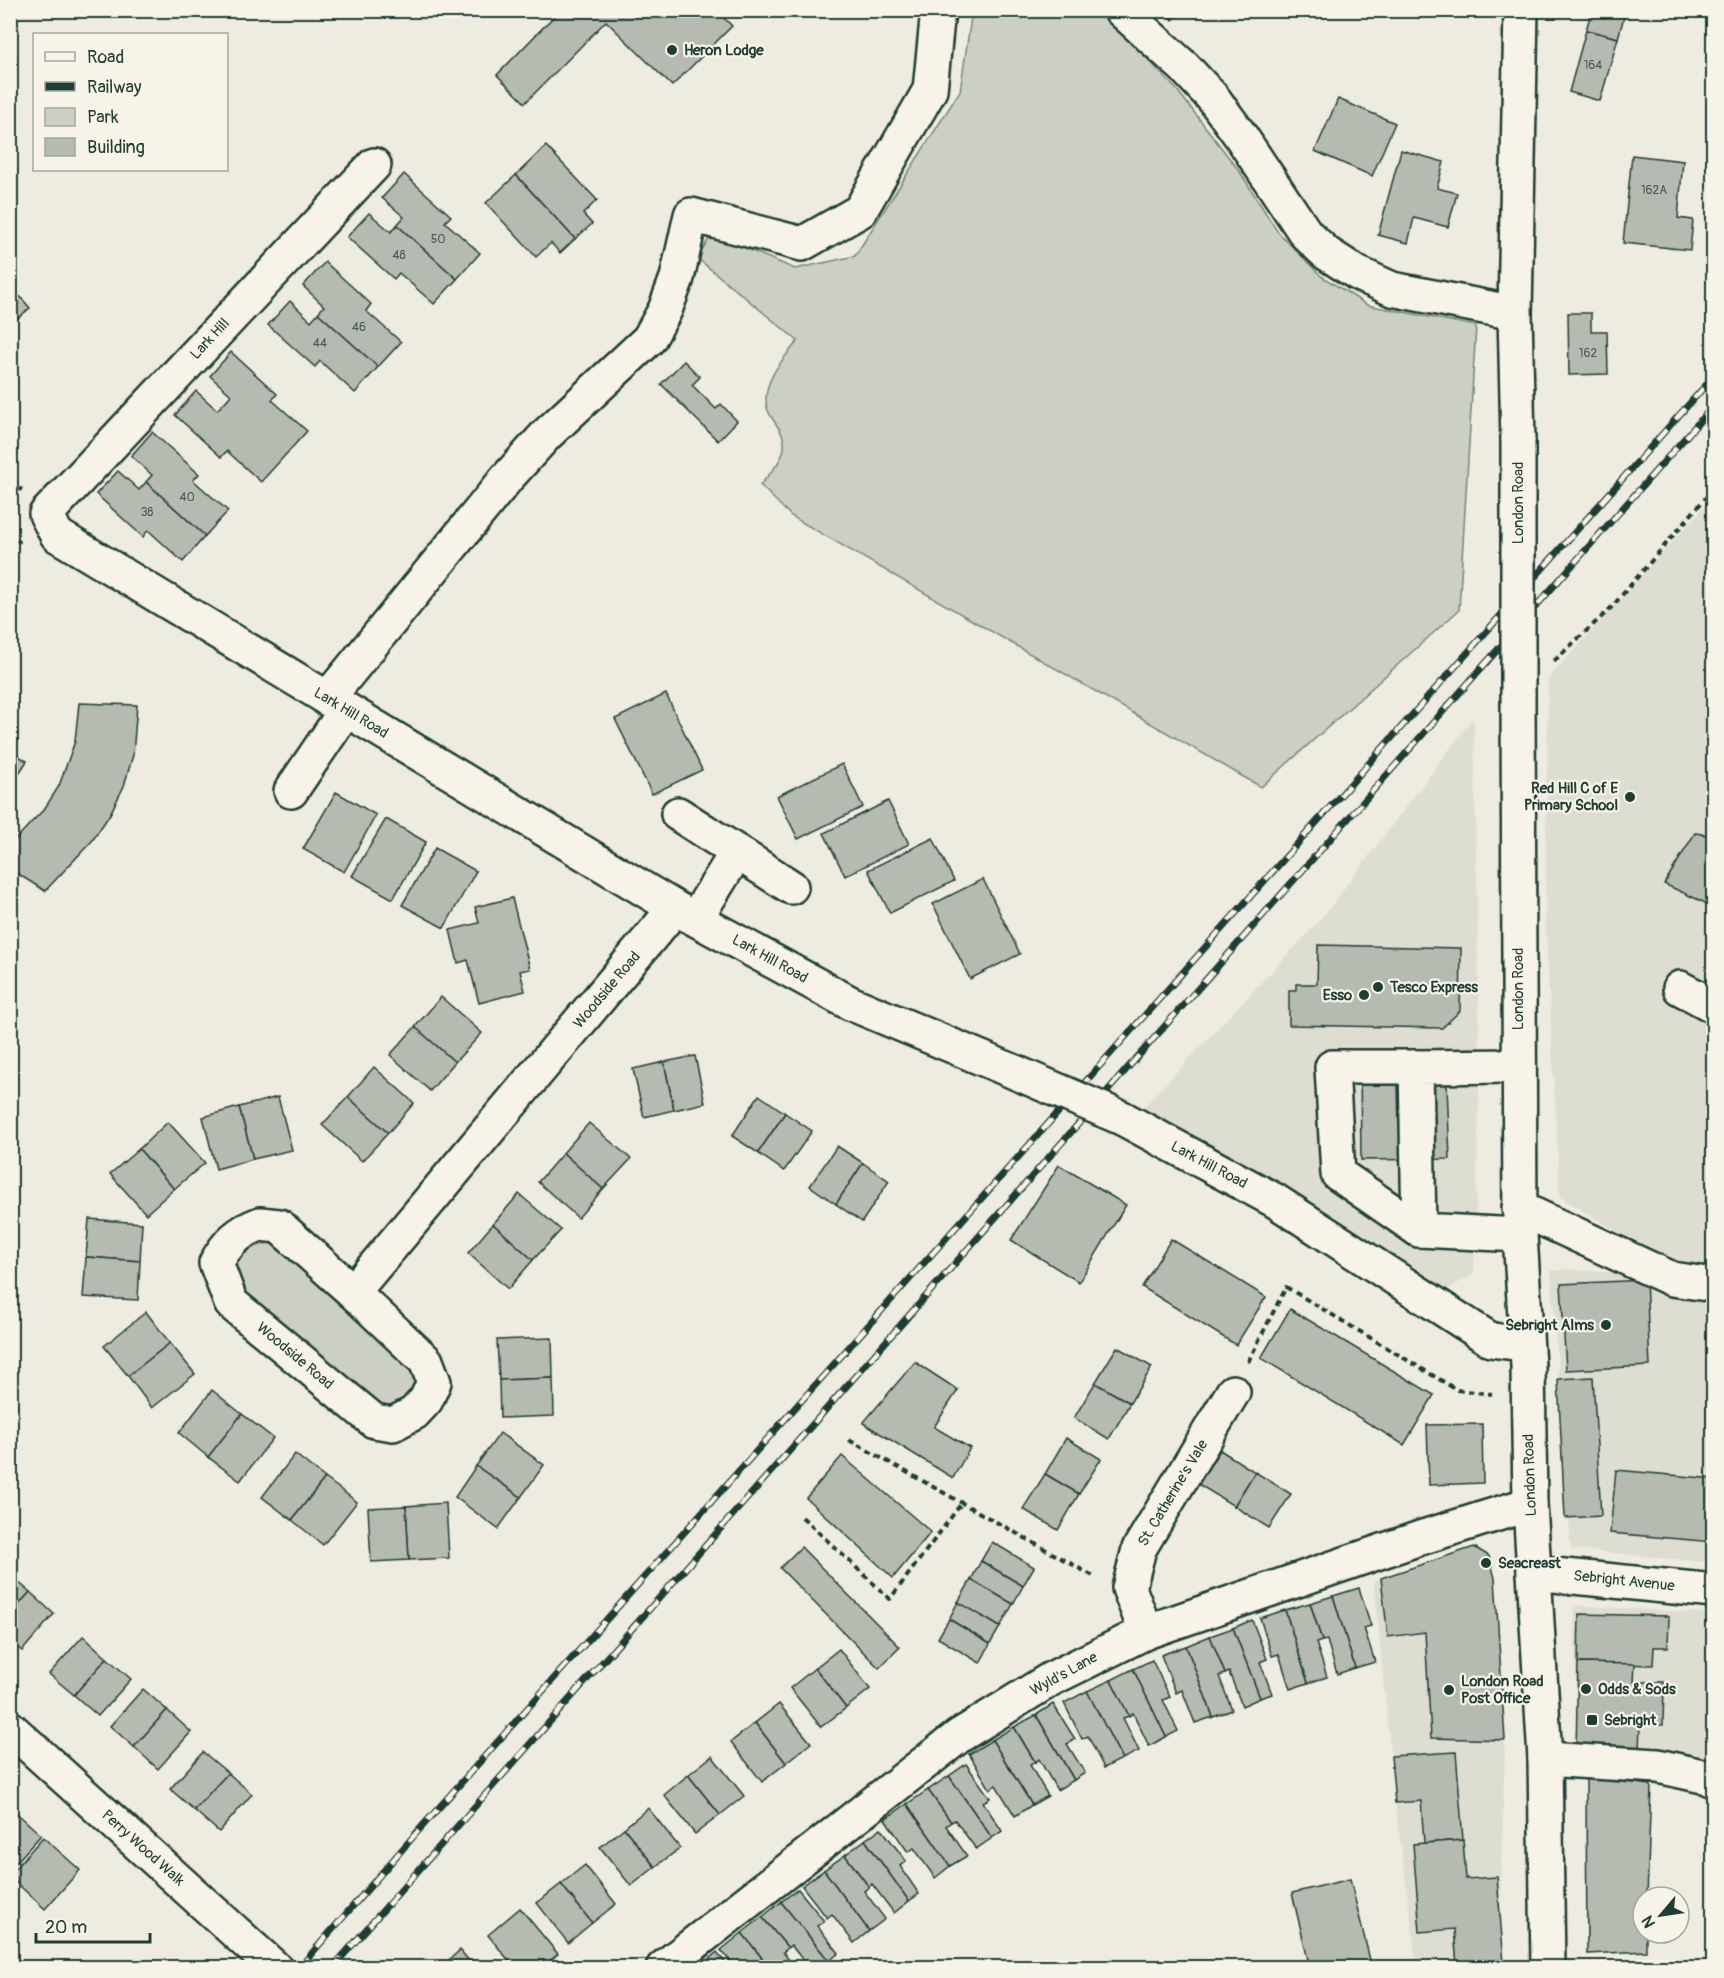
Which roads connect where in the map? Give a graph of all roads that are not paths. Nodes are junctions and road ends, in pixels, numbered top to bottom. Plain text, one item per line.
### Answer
1 (938, 10) edge
2 (1121, 10) edge
3 (1521, 10) edge
4 (374, 165) dead end
5 (1515, 313) junction
6 (46, 514) joint
7 (336, 705) junction
8 (291, 790) dead end
9 (678, 814) dead end
10 (737, 852) junction
11 (791, 887) dead end
12 (686, 913) junction
13 (1680, 988) dead end
14 (1713, 1006) edge
15 (1518, 1066) junction
16 (1416, 1067) junction
17 (1520, 1222) junction
18 (1419, 1230) junction
19 (1713, 1285) edge
20 (353, 1292) junction
21 (1526, 1344) junction
22 (1233, 1392) road end
23 (1530, 1504) junction
24 (1534, 1573) junction
25 (1713, 1591) edge
26 (1146, 1632) junction
27 (10, 1728) edge
28 (1545, 1759) junction
29 (1713, 1781) edge
30 (275, 1968) edge
31 (663, 1968) edge
32 (1548, 1968) edge

1 - 7 street
2 - 5 street
3 - 5 street, London Road
4 - 6 street, Lark Hill
5 - 15 street, London Road, bridge
6 - 7 street, Lark Hill Road
7 - 8 street
7 - 12 street, Lark Hill Road
9 - 10 street
10 - 11 street
10 - 12 street, Woodside Road
12 - 20 street, Woodside Road
12 - 21 street, Lark Hill Road, bridge
13 - 14 street
15 - 16 street
15 - 17 street, London Road
16 - 18 street
16 - 18 street
17 - 18 street
17 - 19 street
17 - 21 street, London Road
20 - 20 street, Woodside Road
21 - 23 street, London Road
22 - 26 street, St. Catherine's Vale
23 - 24 street, London Road
23 - 26 street, Wyld's Lane
24 - 25 street, Sebright Avenue
24 - 28 street, London Road
26 - 31 street, Wyld's Lane
27 - 30 street, Perry Wood Walk
28 - 29 street
28 - 32 street, London Road

